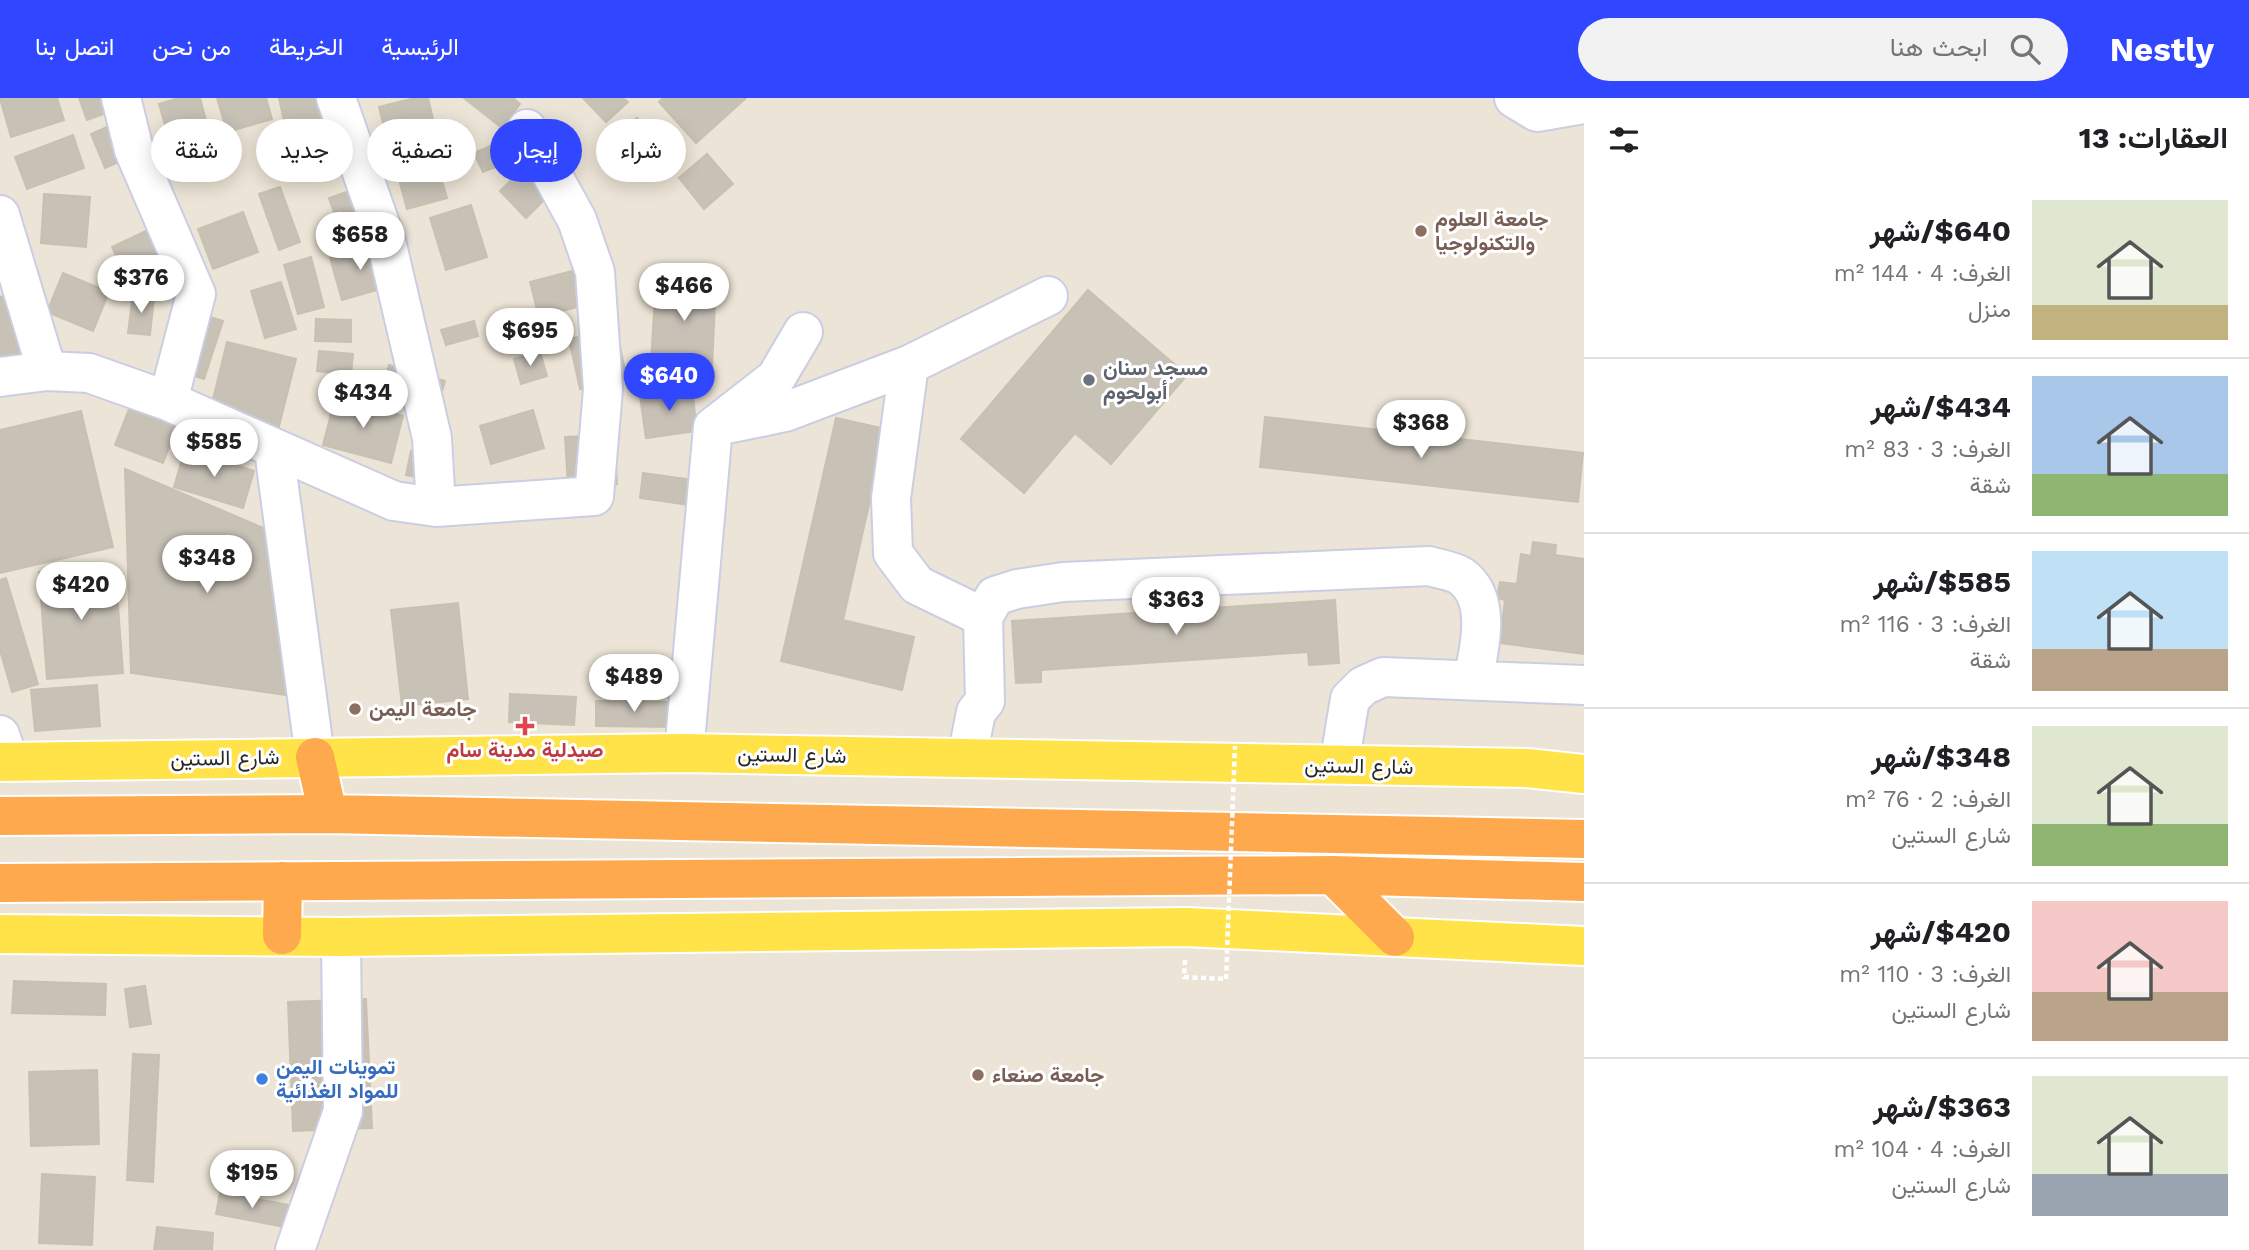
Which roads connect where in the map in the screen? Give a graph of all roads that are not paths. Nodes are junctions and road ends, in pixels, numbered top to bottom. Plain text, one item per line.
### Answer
1 (121, 98) edge
2 (336, 98) edge
3 (1531, 103) edge
4 (1584, 104) edge
5 (556, 182) edge
6 (0, 215) edge
7 (1048, 296) dead end
8 (803, 332) dead end
9 (909, 365) junction
10 (47, 371) junction
11 (0, 377) edge
12 (168, 401) junction
13 (713, 427) junction
14 (274, 450) junction
15 (436, 507) junction
16 (982, 617) junction
17 (1473, 680) junction
18 (1584, 685) edge
19 (3, 753) edge
20 (684, 753) junction
21 (315, 757) junction
22 (967, 758) junction
23 (1339, 765) junction
24 (1584, 775) edge
25 (328, 814) junction
26 (0, 817) edge
27 (1584, 839) edge
28 (1333, 875) junction
29 (283, 881) junction
30 (1584, 882) edge
31 (0, 883) edge
32 (0, 934) edge
33 (282, 935) junction
34 (341, 937) junction
35 (1395, 937) junction
36 (1584, 946) edge
37 (295, 1250) edge

1 - 12 street
2 - 15 street
3 - 4 street
5 - 15 street
6 - 10 street
7 - 9 street
8 - 13 street
9 - 13 street
9 - 16 street
10 - 11 street
10 - 12 street
12 - 14 street
13 - 20 street
14 - 15 street
14 - 21 street
16 - 17 street
16 - 22 street
17 - 18 street
17 - 23 street
19 - 21 main road, شارع الستين
20 - 21 main road, شارع الستين
20 - 22 main road, شارع الستين
21 - 25 highway
22 - 23 main road, شارع الستين
23 - 24 main road, شارع الستين
25 - 26 highway
25 - 27 highway
28 - 29 highway
28 - 30 highway
28 - 35 highway
29 - 31 highway
29 - 33 highway
32 - 33 main road
33 - 34 main road
34 - 35 main road
34 - 37 street
35 - 36 main road

